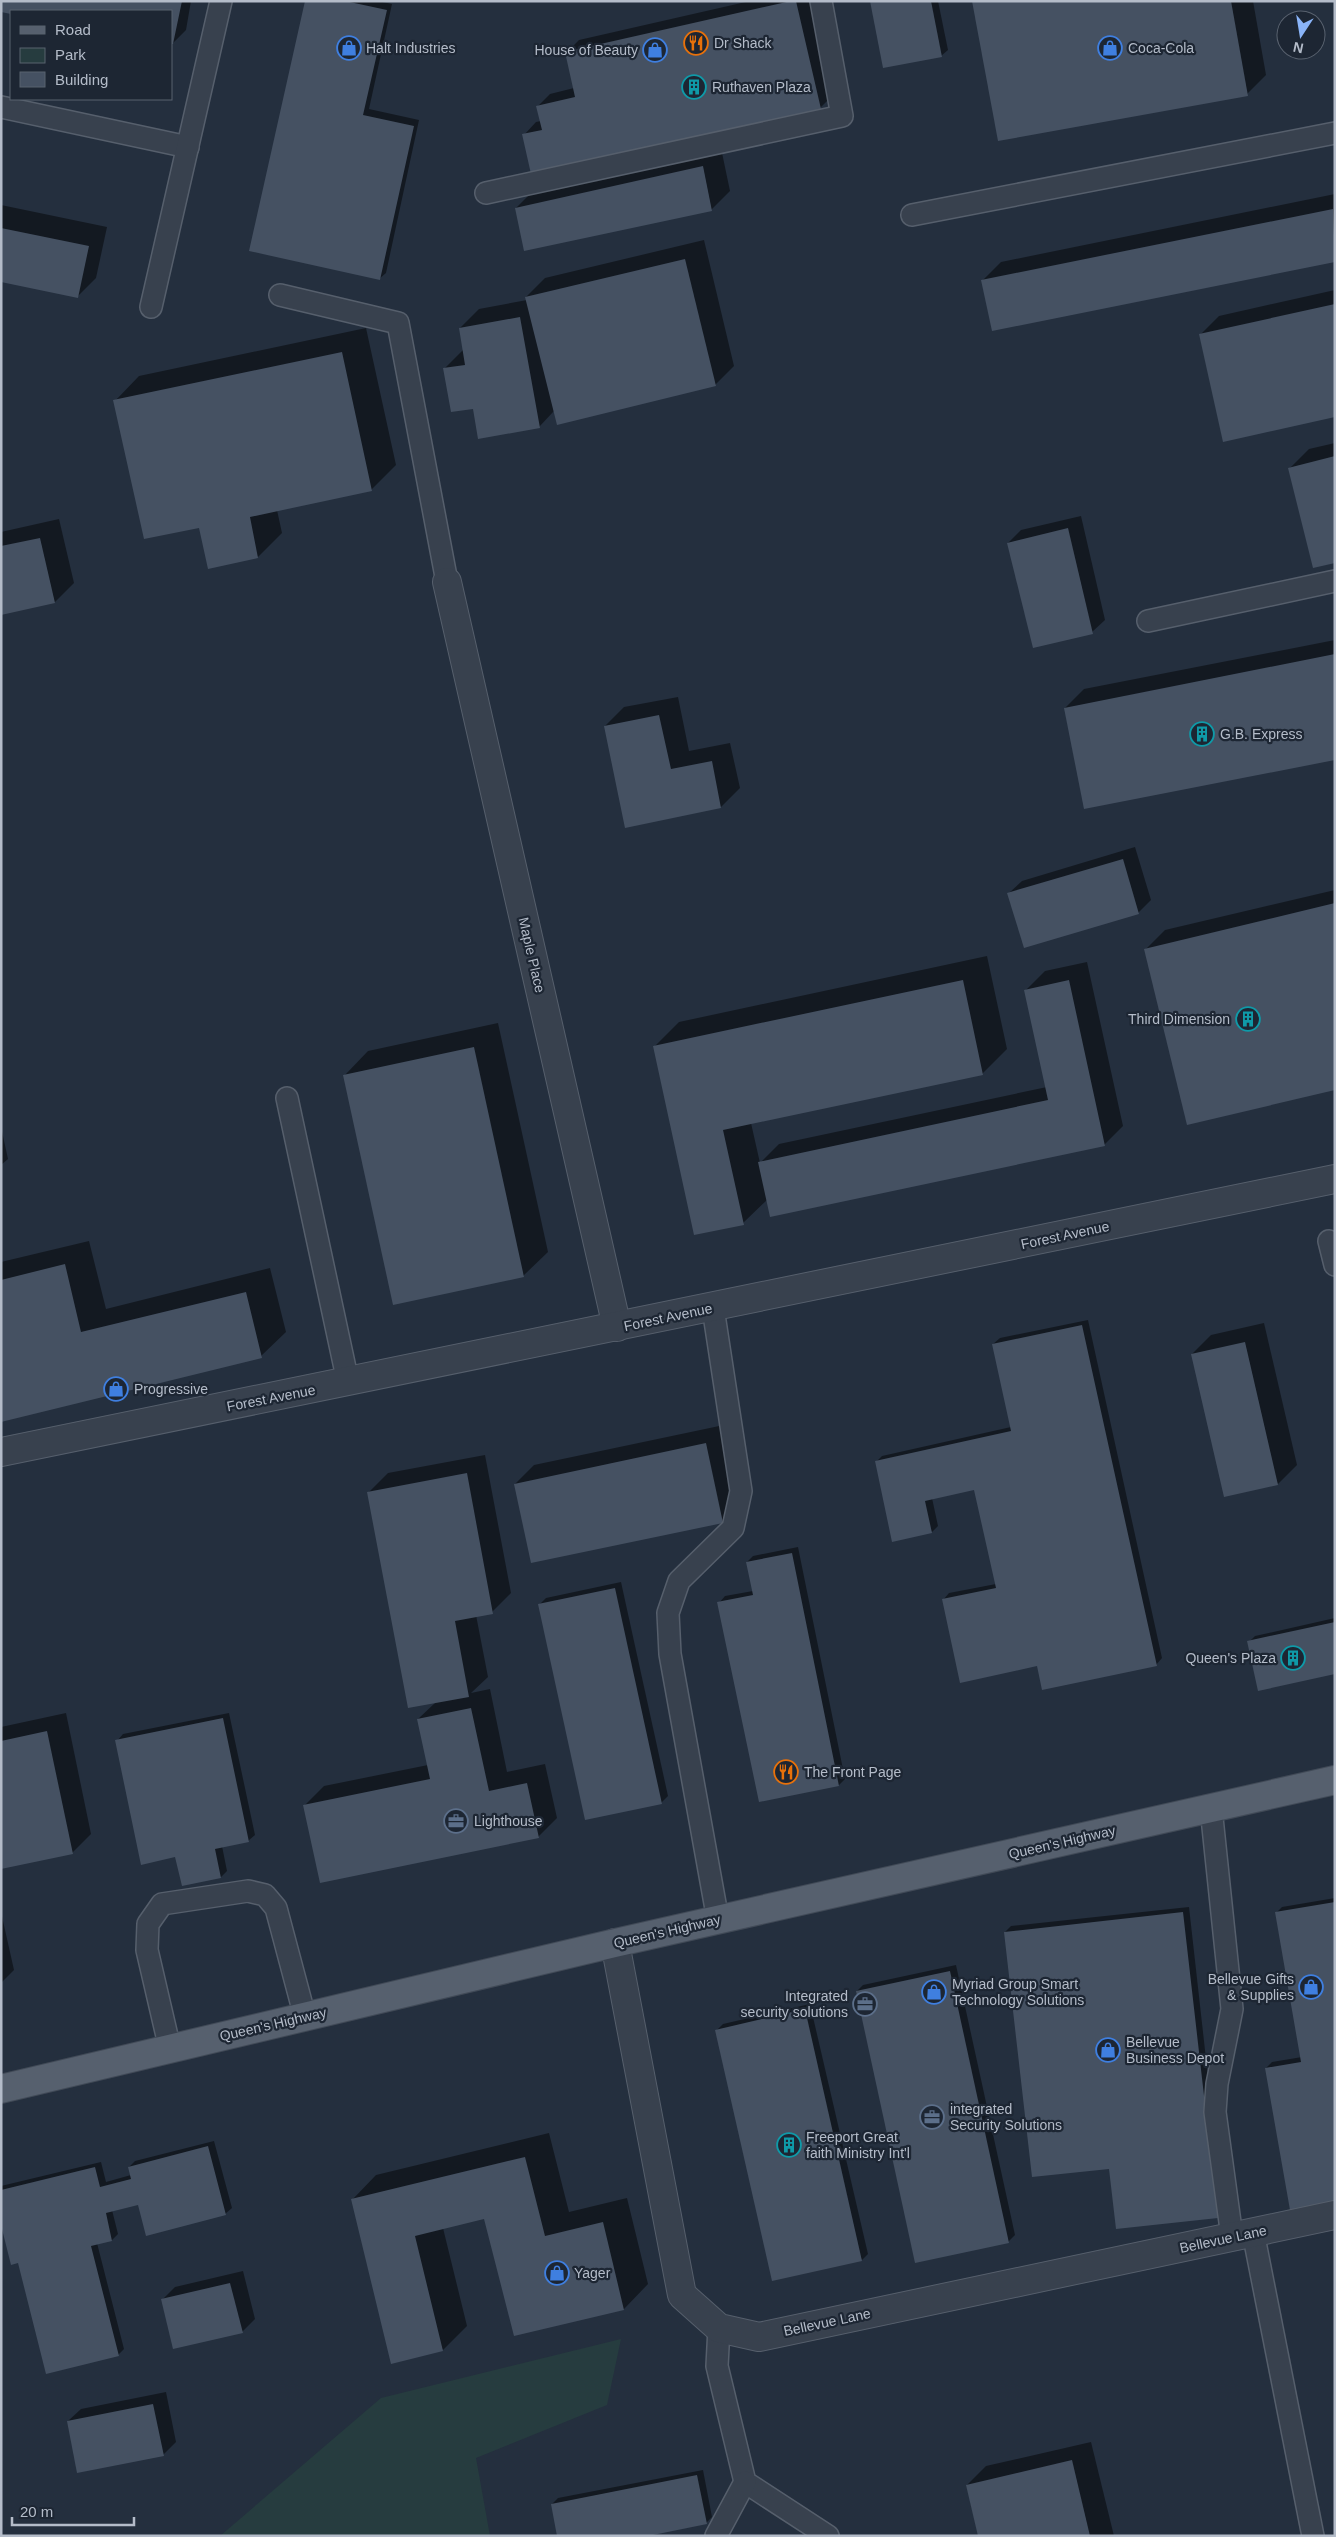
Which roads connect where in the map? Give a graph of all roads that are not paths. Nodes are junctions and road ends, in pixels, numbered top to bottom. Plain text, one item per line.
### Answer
1 (221, 1) edge
2 (820, 1) edge
3 (1, 107) edge
4 (1335, 133) edge
5 (188, 147) junction
6 (486, 193) dead end
7 (912, 215) dead end
8 (280, 295) dead end
9 (151, 307) dead end
10 (1335, 581) edge
11 (447, 582) joint
12 (1148, 621) dead end
13 (287, 1098) dead end
14 (1335, 1179) edge
15 (1329, 1241) dead end
16 (1335, 1265) edge
17 (712, 1308) junction
18 (617, 1328) junction
19 (348, 1382) junction
20 (1, 1452) edge
21 (1335, 1780) edge
22 (1211, 1808) junction
23 (718, 1920) junction
24 (615, 1943) junction
25 (305, 2017) junction
26 (170, 2048) junction
27 (1, 2089) edge
28 (1335, 2215) edge
29 (1243, 2234) junction
30 (719, 2328) junction
31 (745, 2482) junction
32 (716, 2536) edge
33 (828, 2536) edge
34 (1313, 2536) edge

1 - 5 lane
2 - 6 lane
3 - 5 lane
4 - 7 lane
5 - 9 lane
8 - 11 lane
10 - 12 lane
11 - 18 street, Maple Place
13 - 19 lane
14 - 17 street, Forest Avenue
15 - 16 lane
17 - 18 street, Forest Avenue
17 - 23 lane
18 - 19 street, Forest Avenue
19 - 20 street, Forest Avenue
21 - 22 main road, Queen's Highway
22 - 23 main road, Queen's Highway
22 - 29 lane
23 - 24 main road, Queen's Highway
24 - 25 main road, Queen's Highway
24 - 30 street, Bellevue Lane
25 - 26 main road, Queen's Highway
25 - 26 lane
26 - 27 main road, Queen's Highway
28 - 29 street, Bellevue Lane
29 - 30 street, Bellevue Lane
29 - 34 lane
30 - 31 lane
31 - 32 lane
31 - 33 lane

